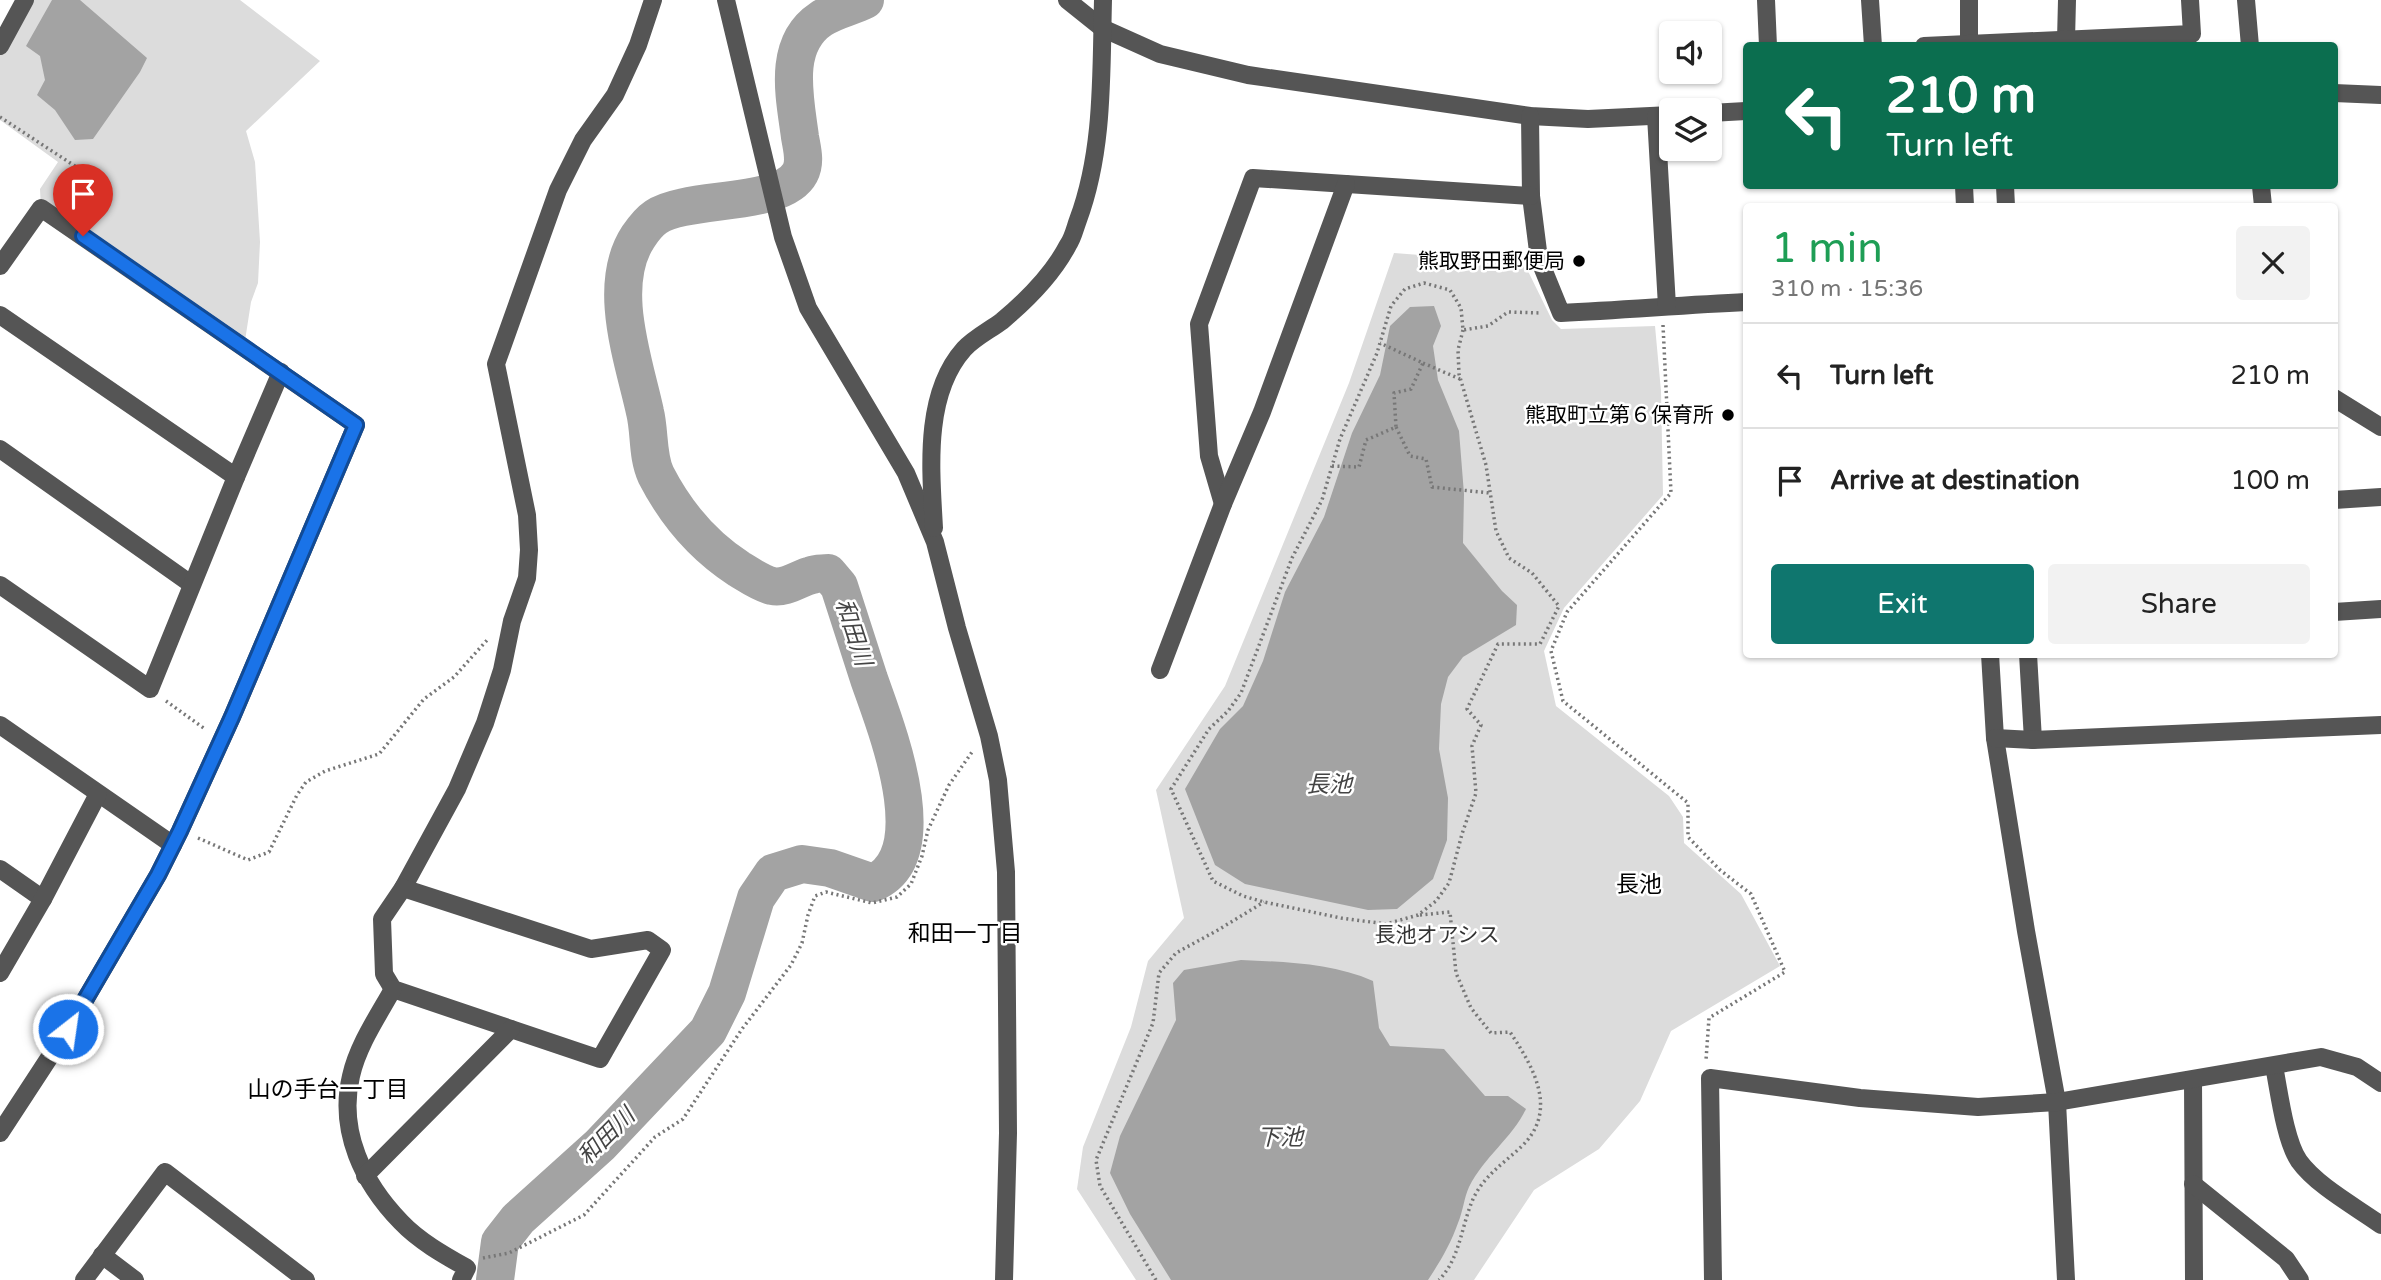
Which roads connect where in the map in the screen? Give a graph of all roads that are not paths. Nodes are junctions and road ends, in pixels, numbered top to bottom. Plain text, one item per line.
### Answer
1 (25, 0) edge
2 (653, 0) edge
3 (726, 0) edge
4 (1068, 0) edge
5 (1103, 0) edge
6 (1766, 0) edge
7 (1870, 0) edge
8 (1969, 0) edge
9 (2067, 0) edge
10 (2190, 0) edge
11 (2246, 0) edge
12 (1102, 28) junction
13 (2066, 40) junction
14 (1768, 42) edge
15 (1873, 42) edge
16 (1969, 42) edge
17 (2018, 42) edge
18 (2250, 42) edge
19 (0, 46) edge
20 (2338, 93) edge
21 (2381, 95) edge
22 (1743, 111) edge
23 (1722, 112) edge
24 (1530, 116) junction
25 (1659, 116) edge
26 (1664, 161) edge
27 (1346, 184) junction
28 (1531, 195) junction
29 (0, 266) edge
30 (1743, 302) edge
31 (1667, 306) junction
32 (0, 315) edge
33 (281, 372) junction
34 (2338, 400) edge
35 (2381, 427) edge
36 (0, 449) edge
37 (236, 477) junction
38 (2381, 497) edge
39 (2338, 500) edge
40 (1223, 504) junction
41 (935, 542) junction
42 (191, 584) junction
43 (0, 585) edge
44 (2381, 609) edge
45 (2338, 612) edge
46 (1990, 658) edge
47 (2028, 658) edge
48 (1160, 670) dead end
49 (0, 725) edge
50 (2381, 725) edge
51 (1995, 738) junction
52 (2033, 740) junction
53 (98, 794) junction
54 (176, 838) junction
55 (0, 869) edge
56 (403, 888) junction
57 (43, 899) junction
58 (0, 973) edge
59 (393, 989) junction
60 (511, 1029) junction
61 (2274, 1066) junction
62 (2193, 1080) junction
63 (2381, 1083) edge
64 (2057, 1102) junction
65 (0, 1133) edge
66 (365, 1176) junction
67 (2193, 1184) junction
68 (2381, 1224) edge
69 (102, 1255) junction
70 (84, 1280) edge
71 (135, 1280) edge
72 (306, 1280) edge
73 (461, 1280) edge
74 (1004, 1280) edge
75 (1713, 1280) edge
76 (2066, 1280) edge
77 (2194, 1280) edge
78 (2300, 1280) edge

1 - 19 street
2 - 56 street
3 - 41 street
4 - 12 street
5 - 12 street
6 - 14 street
7 - 15 street
8 - 16 street
9 - 13 street
10 - 13 street
11 - 18 street
12 - 24 street
12 - 41 street
13 - 17 street
20 - 21 street
22 - 23 street
24 - 25 street
24 - 28 street
26 - 31 street
27 - 28 street
27 - 40 street
27 - 40 street
28 - 31 street
29 - 33 street
30 - 31 street
32 - 37 street
33 - 37 street
33 - 54 street
34 - 35 street
36 - 42 street
37 - 42 street
38 - 39 street
40 - 48 street
41 - 74 street
42 - 43 street
44 - 45 street
46 - 51 street
47 - 52 street
49 - 53 street
50 - 52 street
51 - 52 street
51 - 64 street
53 - 54 street
53 - 57 street
54 - 65 street
55 - 57 street
56 - 59 street
56 - 60 street
57 - 58 street
59 - 60 street
59 - 66 street
60 - 66 street
61 - 62 street
61 - 63 street
61 - 68 street
62 - 64 street
62 - 67 street
64 - 75 street
64 - 76 street
66 - 73 street
67 - 77 street
67 - 78 street
69 - 70 street
69 - 71 street
69 - 72 street

